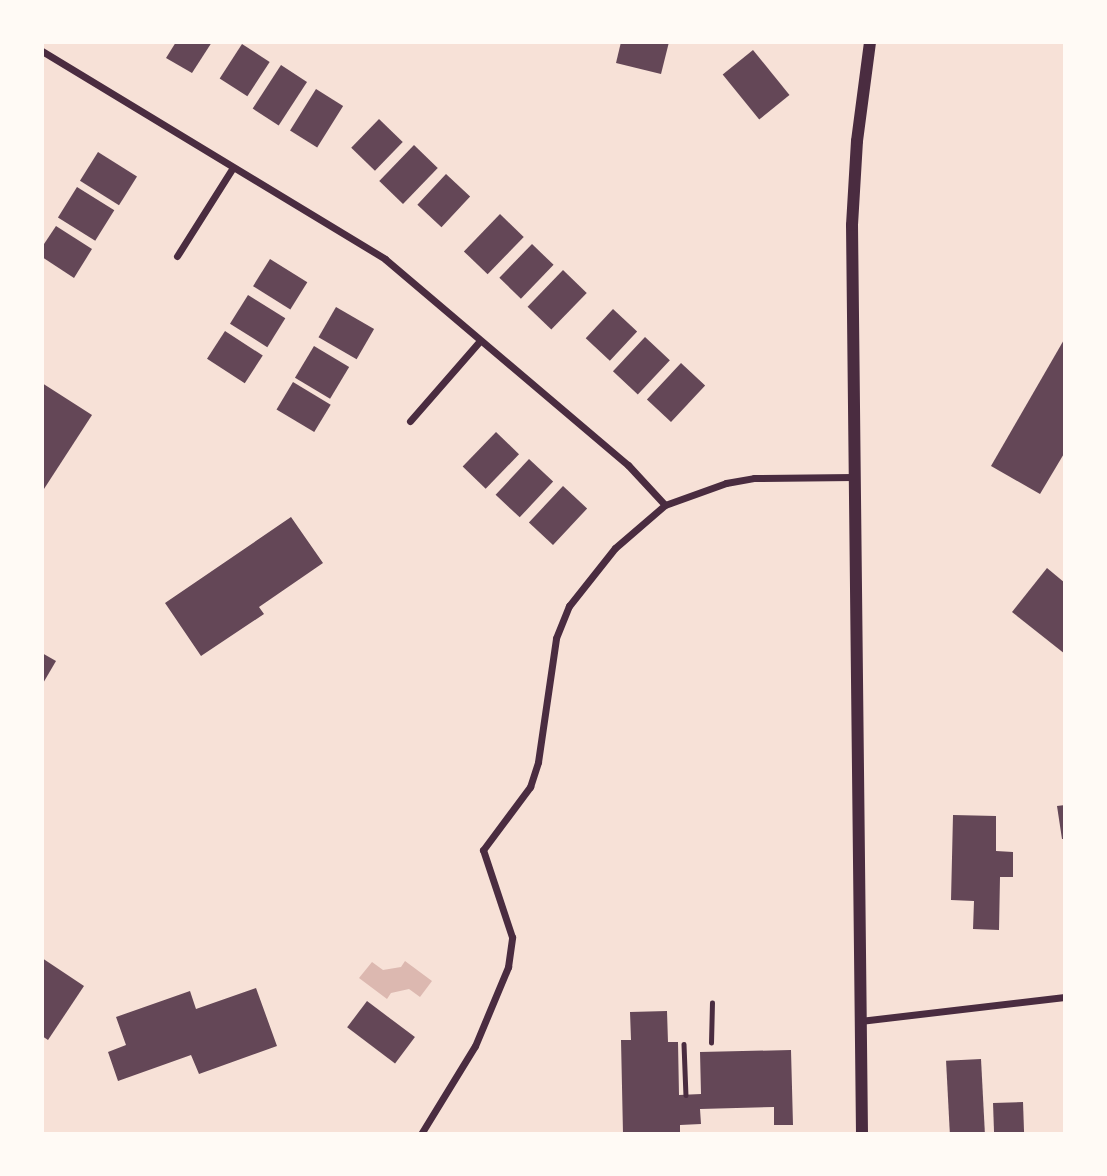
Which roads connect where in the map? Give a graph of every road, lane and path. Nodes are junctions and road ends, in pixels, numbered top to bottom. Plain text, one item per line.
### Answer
1 (870, 42) edge
2 (42, 51) edge
3 (232, 169) junction
4 (177, 256) dead end
5 (479, 342) junction
6 (410, 421) dead end
7 (853, 477) junction
8 (665, 505) junction
9 (1065, 997) edge
10 (712, 1003) dead end
11 (860, 1021) junction
12 (712, 1043) dead end
13 (684, 1044) dead end
14 (686, 1094) dead end
15 (421, 1134) edge
16 (862, 1134) edge

1 - 7 street
2 - 3 street
3 - 4 street
3 - 5 street
5 - 6 street
5 - 8 street
7 - 8 street
7 - 11 street
8 - 15 street
9 - 11 street
10 - 12 path
11 - 16 street
13 - 14 path

